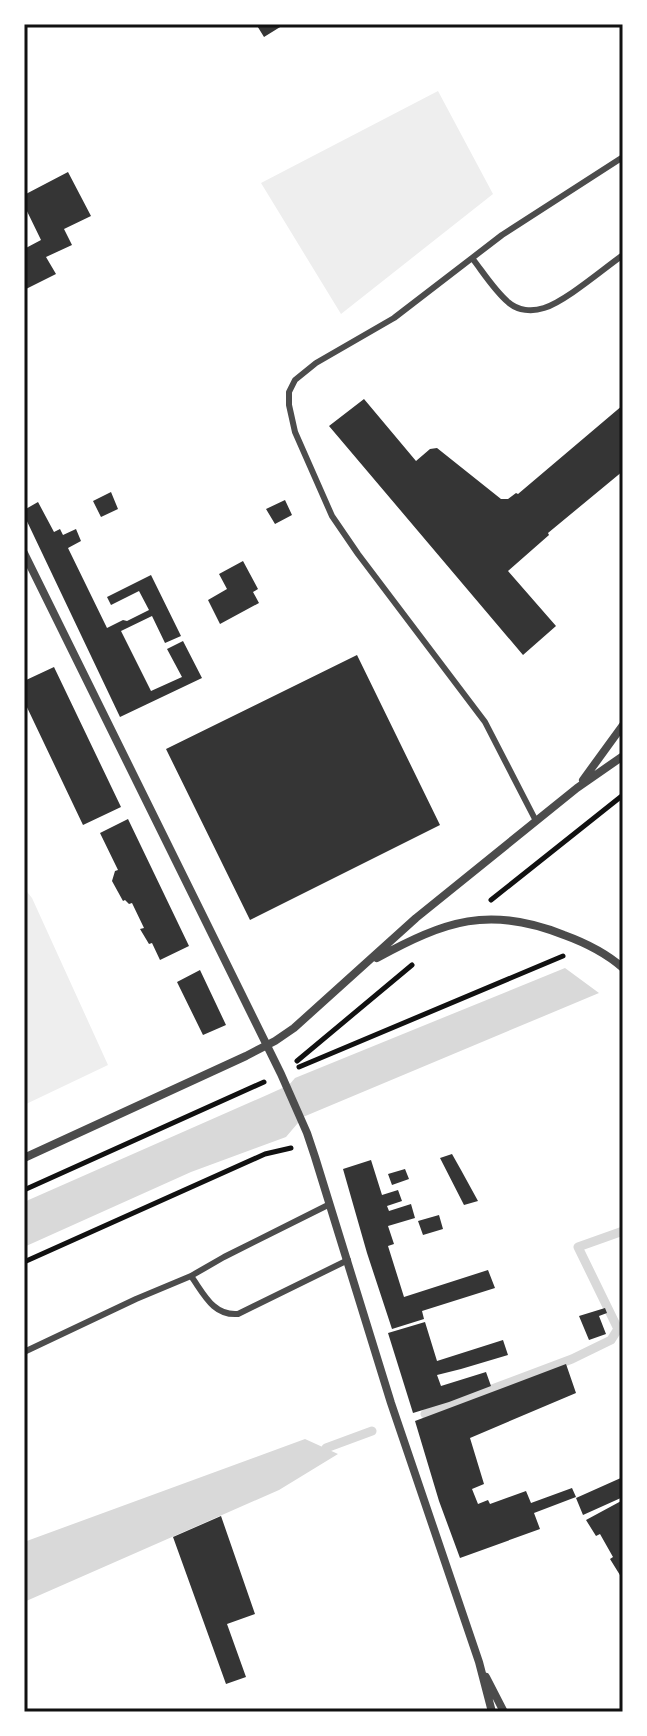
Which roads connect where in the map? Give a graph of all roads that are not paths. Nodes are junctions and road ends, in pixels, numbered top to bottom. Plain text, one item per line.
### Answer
1 (623, 157) edge
2 (623, 255) edge
3 (472, 258) junction
4 (24, 553) edge
5 (623, 725) edge
6 (623, 756) edge
7 (577, 788) junction
8 (536, 821) junction
9 (362, 966) junction
10 (623, 968) edge
11 (266, 1046) junction
12 (24, 1158) edge
13 (330, 1204) junction
14 (348, 1260) junction
15 (191, 1276) junction
16 (24, 1352) edge
17 (479, 1662) junction
18 (492, 1712) edge
19 (504, 1712) edge

1 - 3 lane
2 - 3 lane
3 - 8 lane
4 - 11 street
5 - 7 street
6 - 7 street
7 - 8 street
8 - 9 street
9 - 10 street
9 - 11 street
11 - 12 street
11 - 13 street
13 - 14 street
13 - 15 lane
14 - 15 lane
14 - 17 street
15 - 16 lane
17 - 18 street
17 - 19 street

